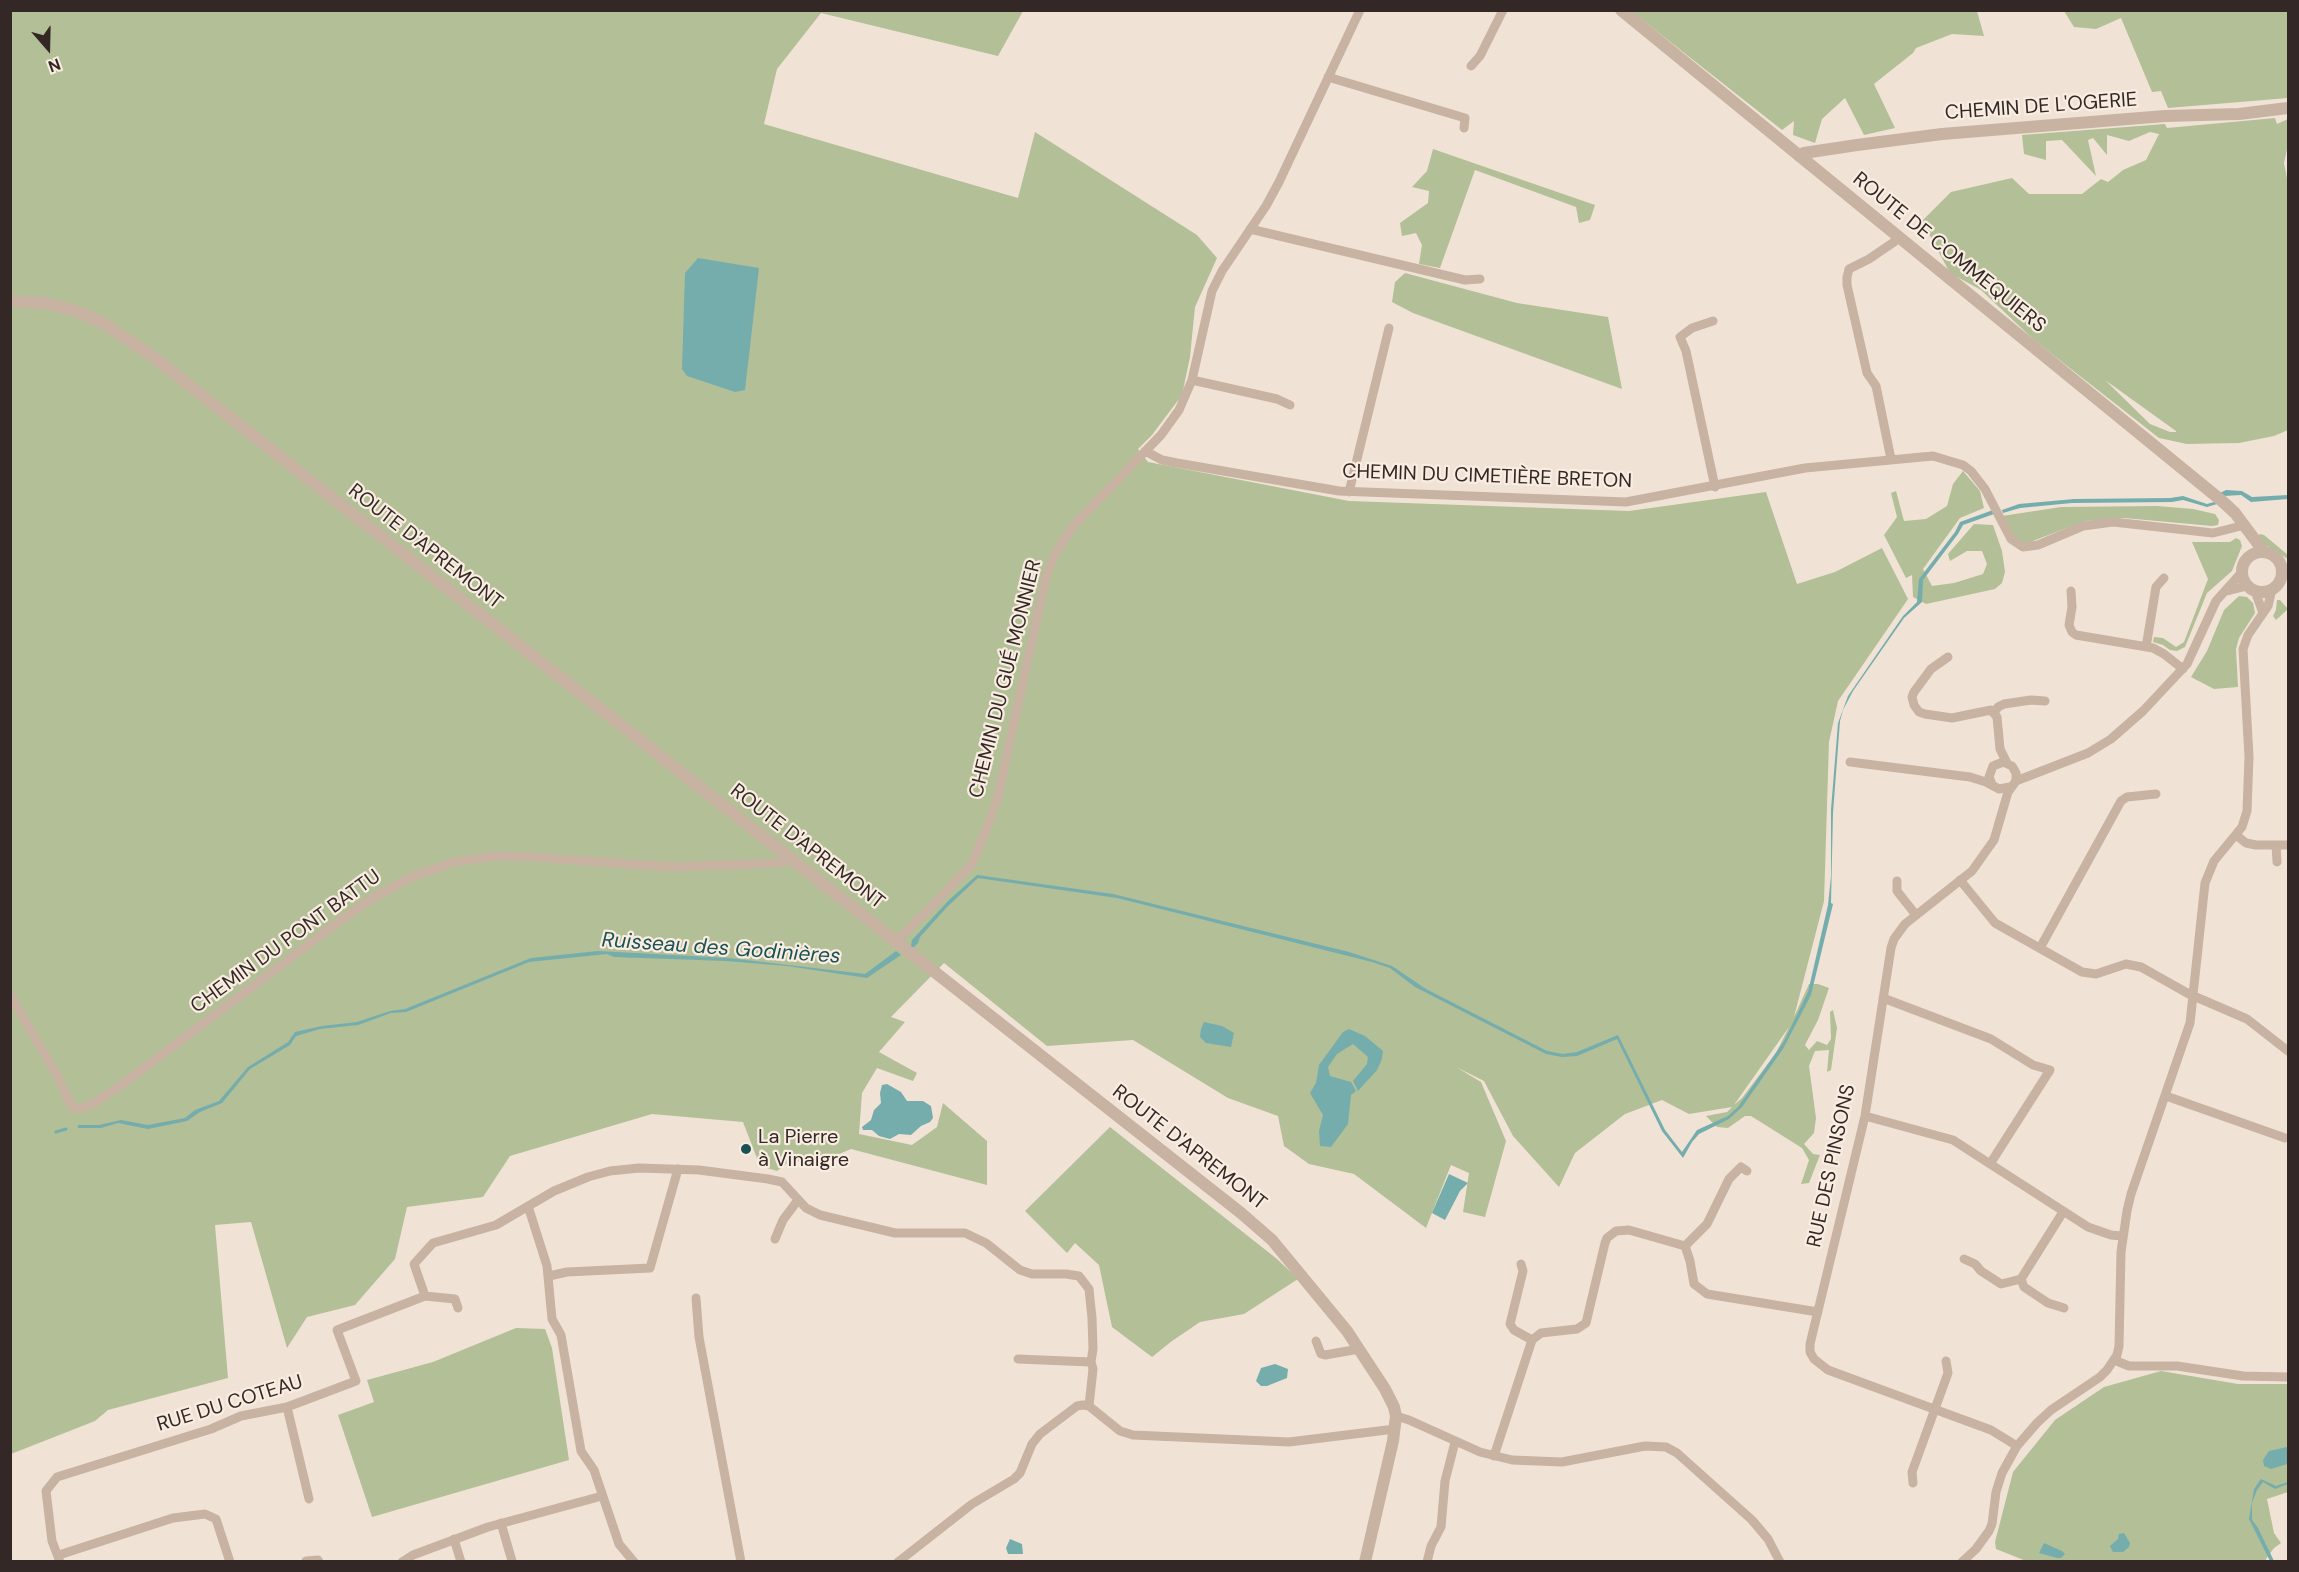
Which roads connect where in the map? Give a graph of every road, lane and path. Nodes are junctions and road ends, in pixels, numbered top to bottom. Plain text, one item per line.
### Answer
1 (1360, 10) edge
2 (1503, 10) edge
3 (1621, 10) edge
4 (1471, 66) dead end
5 (1328, 77) junction
6 (2289, 108) edge
7 (1464, 129) dead end
8 (1799, 156) junction
9 (1250, 230) junction
10 (1897, 236) junction
11 (1480, 279) dead end
12 (10, 301) edge
13 (1713, 321) dead end
14 (1389, 328) dead end
15 (1192, 380) junction
16 (1290, 405) dead end
17 (1145, 451) junction
18 (1891, 459) junction
19 (1715, 487) junction
20 (1349, 492) junction
21 (2246, 528) junction
22 (2264, 552) junction
23 (2248, 557) junction
24 (2283, 561) edge
25 (2242, 572) junction
26 (2164, 578) dead end
27 (2281, 582) edge
28 (2251, 589) junction
29 (2071, 591) dead end
30 (2227, 591) junction
31 (2263, 612) junction
32 (2146, 647) junction
33 (1948, 657) dead end
34 (2183, 669) junction
35 (2045, 701) dead end
36 (1994, 712) junction
37 (2000, 749) junction
38 (1850, 762) dead end
39 (1996, 764) junction
40 (2011, 766) junction
41 (2034, 772) junction
42 (1989, 773) junction
43 (1970, 777) junction
44 (2013, 784) junction
45 (1995, 787) junction
46 (2156, 794) dead end
47 (2004, 802) junction
48 (2236, 835) junction
49 (2276, 845) junction
50 (2289, 845) edge
51 (789, 858) junction
52 (2277, 862) dead end
53 (1960, 880) junction
54 (1897, 881) dead end
55 (1916, 915) junction
56 (895, 942) junction
57 (2040, 948) junction
58 (10, 995) edge
59 (2193, 996) junction
60 (1883, 998) junction
61 (2289, 1051) edge
62 (2166, 1096) junction
63 (1864, 1116) junction
64 (2285, 1138) dead end
65 (1990, 1164) junction
66 (678, 1169) junction
67 (1747, 1171) dead end
68 (798, 1200) junction
69 (528, 1206) junction
70 (2063, 1212) junction
71 (2122, 1236) junction
72 (775, 1239) dead end
73 (1685, 1246) junction
74 (1964, 1259) dead end
75 (1521, 1264) dead end
76 (549, 1276) junction
77 (2021, 1279) junction
78 (425, 1296) junction
79 (696, 1298) dead end
80 (458, 1308) dead end
81 (2064, 1308) dead end
82 (1818, 1312) junction
83 (1532, 1340) junction
84 (1316, 1341) dead end
85 (1359, 1349) junction
86 (1018, 1359) dead end
87 (2114, 1360) junction
88 (1946, 1361) dead end
89 (1091, 1362) junction
90 (2289, 1377) edge
91 (1089, 1406) junction
92 (287, 1407) junction
93 (1935, 1409) junction
94 (1395, 1423) junction
95 (1455, 1442) junction
96 (2017, 1446) junction
97 (1494, 1456) junction
98 (1913, 1483) dead end
99 (602, 1496) junction
100 (309, 1499) dead end
101 (501, 1523) junction
102 (454, 1539) junction
103 (60, 1558) edge
104 (306, 1560) edge
105 (512, 1561) edge
106 (230, 1562) edge
107 (319, 1562) edge
108 (402, 1562) edge
109 (461, 1562) edge
110 (634, 1562) edge
111 (741, 1562) edge
112 (898, 1562) edge
113 (1365, 1562) edge
114 (1427, 1562) edge
115 (1780, 1562) edge
116 (1962, 1562) edge

1 - 5 street, CHEMIN DU GUÉ MONNIER
2 - 4 street
3 - 8 street, ROUTE DE COMMEQUIERS
5 - 7 street
5 - 9 street, CHEMIN DU GUÉ MONNIER
6 - 8 street, CHEMIN DE L'OGERIE
8 - 10 street, ROUTE DE COMMEQUIERS
9 - 11 street
9 - 15 street, CHEMIN DU GUÉ MONNIER
10 - 18 street
10 - 21 street, ROUTE DE COMMEQUIERS
12 - 51 street, ROUTE D'APREMONT
13 - 19 street
14 - 20 street
15 - 16 street
15 - 17 street, CHEMIN DU GUÉ MONNIER
17 - 20 street, CHEMIN DU CIMETIÈRE BRETON
17 - 56 street, CHEMIN DU GUÉ MONNIER
18 - 19 street, CHEMIN DU CIMETIÈRE BRETON
18 - 21 street, CHEMIN DU CIMETIÈRE BRETON
19 - 20 street, CHEMIN DU CIMETIÈRE BRETON
21 - 22 street, ROUTE DE COMMEQUIERS
21 - 23 street
22 - 23 street
22 - 24 street
23 - 25 street
24 - 27 street
25 - 28 street
25 - 30 street
26 - 32 street
27 - 28 street
27 - 31 street
28 - 30 street
28 - 31 street
29 - 32 street
30 - 34 street
31 - 48 street
32 - 34 street
33 - 36 street
34 - 41 street
35 - 36 street
36 - 37 street
37 - 39 street
37 - 40 street
38 - 43 street
39 - 40 street
39 - 42 street
40 - 41 street
40 - 44 street
41 - 44 street
42 - 43 street
42 - 45 street
43 - 45 street
44 - 45 street
44 - 47 street, RUE DES PINSONS
45 - 47 street
46 - 57 street
47 - 53 street, RUE DES PINSONS
48 - 49 street
48 - 59 street
49 - 50 street
49 - 52 street
51 - 56 street, ROUTE D'APREMONT
51 - 58 street, CHEMIN DU PONT BATTU
53 - 55 street, RUE DES PINSONS
53 - 57 street
54 - 55 street
55 - 60 street, RUE DES PINSONS
56 - 85 street, ROUTE D'APREMONT
57 - 59 street
59 - 61 street
59 - 62 street
60 - 63 street, RUE DES PINSONS
60 - 65 street
62 - 64 street
62 - 71 street
63 - 65 street
63 - 82 street, RUE DES PINSONS
65 - 70 street
66 - 68 street
66 - 69 street
66 - 76 street
67 - 73 street
68 - 72 street
68 - 89 street
69 - 76 street
69 - 78 street
70 - 71 street
70 - 77 street
71 - 87 street
73 - 82 street
73 - 83 street
74 - 77 street
75 - 83 street
76 - 99 street
77 - 81 street
78 - 80 street, RUE DU COTEAU
78 - 92 street, RUE DU COTEAU
79 - 111 street
82 - 93 street, RUE DES PINSONS
83 - 97 street
84 - 85 street
85 - 94 street, ROUTE D'APREMONT
86 - 89 street
87 - 90 street
87 - 96 street
88 - 93 street
89 - 91 street
91 - 94 street
91 - 112 street
92 - 100 street
92 - 103 street, RUE DU COTEAU
93 - 96 street, RUE DES PINSONS
93 - 98 street
94 - 95 street
94 - 113 street
95 - 97 street
95 - 114 street
96 - 116 street
97 - 115 street
99 - 101 street
99 - 110 street
101 - 102 street
101 - 105 street
102 - 108 street
102 - 109 street
103 - 106 street
104 - 107 street

